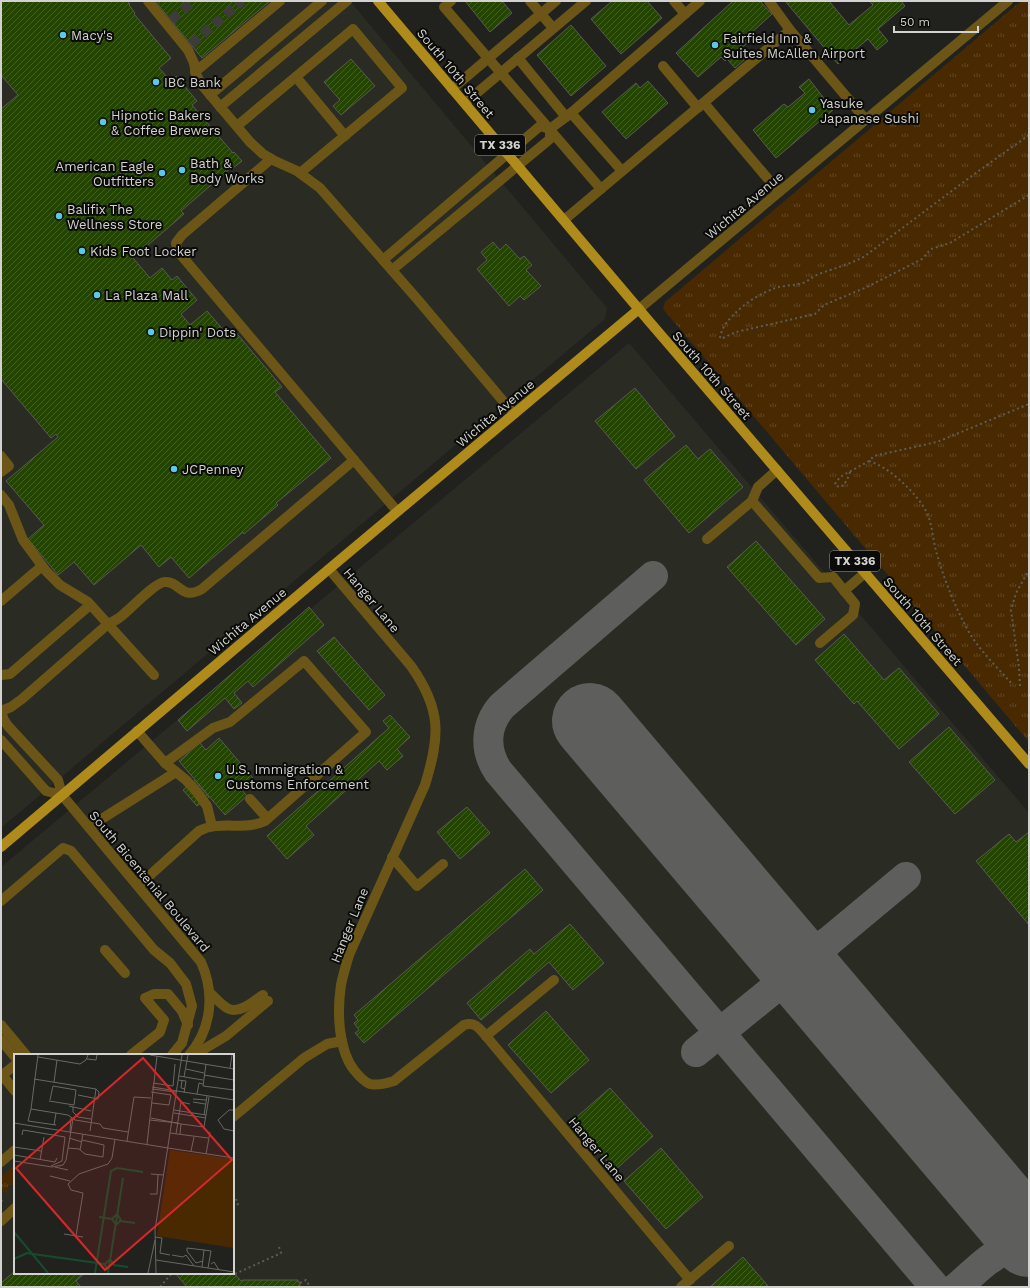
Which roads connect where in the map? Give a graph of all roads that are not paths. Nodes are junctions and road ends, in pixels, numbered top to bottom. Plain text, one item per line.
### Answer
1 (148, 1) edge
2 (280, 1) edge
3 (322, 1) edge
4 (347, 1) edge
5 (378, 1) edge
6 (530, 1) edge
7 (556, 1) edge
8 (586, 1) edge
9 (674, 1) edge
10 (700, 1) edge
11 (769, 1) edge
12 (1008, 1) edge
13 (448, 4) edge
14 (541, 13) junction
15 (685, 14) junction
16 (553, 28) junction
17 (790, 30) junction
18 (488, 57) junction
19 (518, 58) junction
20 (663, 66) dead end
21 (195, 72) junction
22 (501, 72) junction
23 (296, 77) junction
24 (452, 88) junction
25 (210, 95) junction
26 (465, 103) junction
27 (701, 105) junction
28 (220, 106) junction
29 (568, 115) junction
30 (866, 120) junction
31 (237, 126) junction
32 (550, 129) junction
33 (345, 136) junction
34 (508, 154) junction
35 (271, 159) junction
36 (517, 165) junction
37 (622, 171) junction
38 (300, 173) junction
39 (601, 189) junction
40 (779, 192) junction
41 (564, 220) junction
42 (383, 260) junction
43 (392, 270) junction
44 (639, 309) junction
45 (514, 414) junction
46 (1, 456) edge
47 (354, 460) junction
48 (777, 470) junction
49 (1, 472) edge
50 (1, 495) edge
51 (752, 501) junction
52 (397, 511) junction
53 (707, 538) dead end
54 (42, 566) junction
55 (329, 569) junction
56 (865, 573) junction
57 (844, 591) junction
58 (1, 601) edge
59 (90, 605) junction
60 (108, 624) junction
61 (820, 643) dead end
62 (154, 674) dead end
63 (1, 675) edge
64 (1, 711) edge
65 (138, 731) junction
66 (1, 740) edge
67 (165, 763) junction
68 (1029, 764) edge
69 (176, 772) junction
70 (62, 795) junction
71 (250, 799) dead end
72 (267, 818) junction
73 (212, 826) junction
74 (89, 827) junction
75 (1, 847) edge
76 (392, 857) junction
77 (443, 864) dead end
78 (138, 886) junction
79 (1, 901) edge
80 (105, 950) dead end
81 (125, 973) dead end
82 (554, 980) dead end
83 (210, 993) junction
84 (188, 1025) junction
85 (2, 1034) edge
86 (486, 1036) junction
87 (342, 1041) junction
88 (25, 1054) edge
89 (132, 1054) edge
90 (173, 1054) edge
91 (190, 1054) edge
92 (196, 1054) edge
93 (14, 1055) edge
94 (14, 1066) edge
95 (1, 1076) edge
96 (14, 1090) edge
97 (234, 1116) edge
98 (14, 1151) edge
99 (1, 1162) edge
100 (14, 1209) edge
101 (1, 1220) edge
102 (729, 1246) dead end
103 (690, 1280) junction
104 (682, 1287) edge

1 - 21 street
2 - 21 street
3 - 25 street
4 - 28 street
5 - 24 main road, South 10th Street / TX 336
6 - 14 street
7 - 14 street
8 - 16 street
9 - 15 street
10 - 15 street
11 - 17 street
12 - 30 street, Wichita Avenue
13 - 18 street
14 - 16 street
14 - 18 street
15 - 29 street
16 - 19 street
17 - 27 street
17 - 30 street
18 - 22 street
18 - 24 street
19 - 22 street
19 - 29 street
20 - 27 street
21 - 25 street
22 - 26 street
22 - 32 street
23 - 31 street
23 - 33 street
23 - 33 street
24 - 26 main road, South 10th Street / TX 336
25 - 28 street
26 - 34 main road, South 10th Street / TX 336
27 - 37 street
27 - 40 street
28 - 31 street
29 - 32 street
29 - 37 street
30 - 40 street, Wichita Avenue
31 - 35 street
32 - 34 street
32 - 36 street
32 - 39 street
33 - 38 street
34 - 36 main road, South 10th Street / TX 336
34 - 42 street
35 - 38 street
35 - 47 street
36 - 41 main road, South 10th Street / TX 336
36 - 43 street
37 - 39 street
38 - 42 street
39 - 41 street
40 - 44 street, Wichita Avenue
41 - 44 main road, South 10th Street / TX 336
42 - 43 street
43 - 45 street
44 - 45 main road, Wichita Avenue
44 - 48 main road, South 10th Street / TX 336
45 - 52 main road, Wichita Avenue
46 - 49 street
47 - 52 street
47 - 60 street
48 - 51 street
48 - 56 main road, South 10th Street / TX 336
50 - 54 street
51 - 53 street
51 - 57 street
52 - 55 main road, Wichita Avenue
54 - 58 street
54 - 59 street
55 - 65 main road, Wichita Avenue
55 - 76 street, Hanger Lane
56 - 57 street
56 - 68 main road, South 10th Street / TX 336
57 - 61 street
59 - 60 street
59 - 63 street
60 - 62 street
60 - 64 street
64 - 70 street
65 - 67 street
65 - 70 main road, Wichita Avenue
66 - 70 street
67 - 69 street
67 - 72 street
69 - 73 street
69 - 74 street
70 - 74 street, South Bicentenial Boulevard
70 - 75 main road, Wichita Avenue
71 - 72 street
72 - 73 street
73 - 78 street
74 - 78 street, South Bicentenial Boulevard
76 - 77 street
76 - 87 street, Hanger Lane
78 - 83 street, South Bicentenial Boulevard
79 - 84 street
80 - 81 street
82 - 86 street
83 - 91 street, South Bicentenial Boulevard
83 - 92 street
84 - 89 street
84 - 90 street
85 - 88 street
85 - 93 street
86 - 87 street, Hanger Lane
86 - 103 street, Hanger Lane
87 - 97 street
94 - 95 street
95 - 96 street
98 - 99 street
100 - 101 street
102 - 103 street
103 - 104 street

